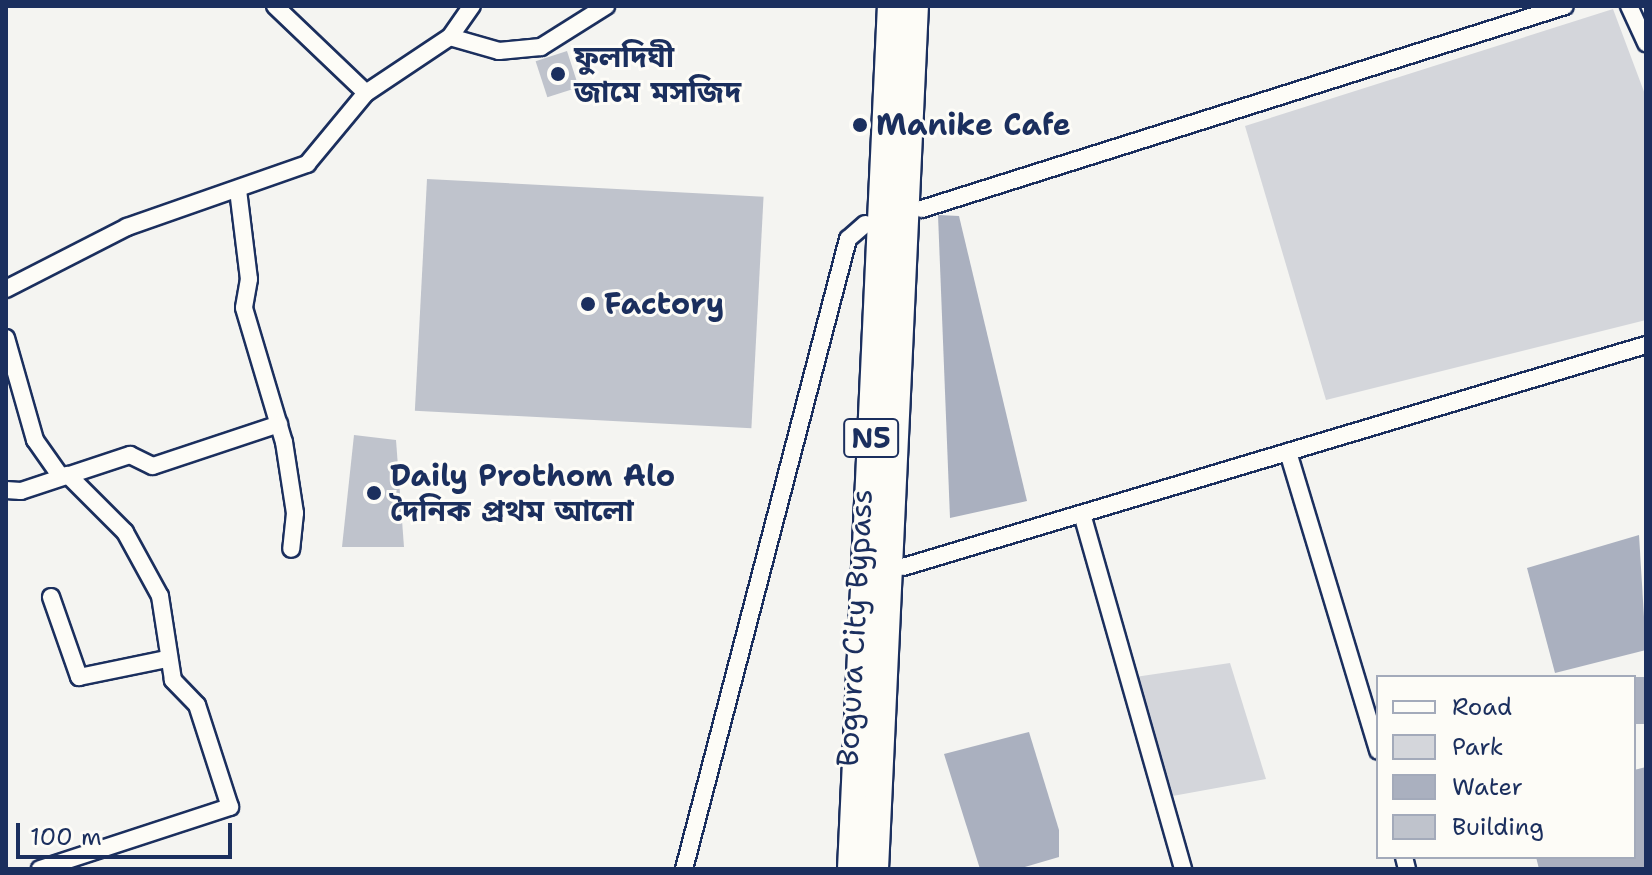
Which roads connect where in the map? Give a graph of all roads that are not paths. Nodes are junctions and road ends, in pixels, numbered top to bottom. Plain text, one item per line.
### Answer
1 (275, 6) edge
2 (472, 6) edge
3 (606, 6) edge
4 (891, 6) edge
5 (915, 6) edge
6 (1565, 6) edge
7 (1629, 6) edge
8 (1529, 12) edge
9 (452, 22) edge
10 (1646, 43) edge
11 (366, 93) junction
12 (238, 190) junction
13 (922, 209) dead end
14 (865, 224) dead end
15 (6, 289) edge
16 (6, 338) edge
17 (1646, 345) edge
18 (279, 424) junction
19 (1288, 452) junction
20 (64, 475) junction
21 (6, 490) edge
22 (1082, 514) junction
23 (291, 549) dead end
24 (903, 567) dead end
25 (51, 597) dead end
26 (167, 659) junction
27 (1376, 743) edge
28 (40, 869) edge
29 (684, 869) edge
30 (851, 869) edge
31 (875, 869) edge
32 (1183, 869) edge

1 - 11 street
2 - 9 street
3 - 9 street
4 - 30 highway, Bogura City Bypass / N5
5 - 31 highway, Bogura City Bypass
6 - 8 street
7 - 10 street
8 - 13 street
9 - 11 street
11 - 12 street
12 - 15 street
12 - 18 street
14 - 29 street
16 - 20 street
17 - 19 street
18 - 20 street
18 - 23 street
19 - 22 street
19 - 27 street
20 - 21 street
20 - 26 street
22 - 24 street
22 - 32 street
25 - 26 street
26 - 28 street

